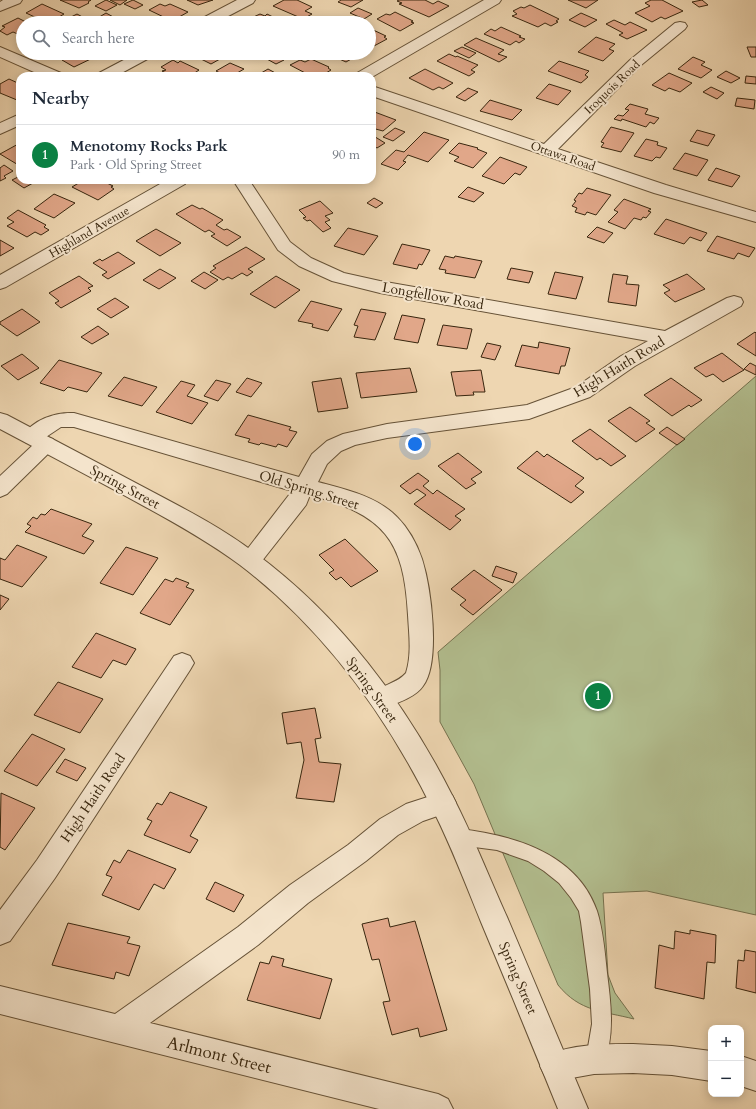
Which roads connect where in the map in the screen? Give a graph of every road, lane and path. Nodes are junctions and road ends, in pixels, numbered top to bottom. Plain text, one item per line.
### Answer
1 (15, 0) edge
2 (248, 0) edge
3 (494, 0) edge
4 (0, 8) edge
5 (217, 16) edge
6 (680, 26) dead end
7 (0, 52) edge
8 (16, 59) edge
9 (19, 60) edge
10 (135, 60) edge
11 (47, 72) edge
12 (112, 72) edge
13 (369, 72) edge
14 (376, 92) edge
15 (16, 121) edge
16 (0, 129) edge
17 (547, 150) junction
18 (172, 184) edge
19 (244, 184) edge
20 (756, 217) edge
21 (0, 283) edge
22 (734, 302) dead end
23 (667, 338) junction
24 (0, 420) edge
25 (39, 441) junction
26 (305, 486) junction
27 (0, 489) edge
28 (250, 560) junction
29 (182, 663) dead end
30 (381, 699) junction
31 (443, 803) junction
32 (459, 837) junction
33 (0, 932) edge
34 (0, 1000) edge
35 (117, 1030) junction
36 (596, 1059) junction
37 (555, 1066) junction
38 (708, 1066) edge
39 (744, 1072) edge
40 (756, 1076) edge
41 (438, 1109) edge
42 (573, 1109) edge

1 - 4 street
2 - 5 street
3 - 13 street
6 - 17 street, Iroquois Road
7 - 8 street
9 - 11 street
10 - 12 street
14 - 17 street, Ottawa Road
15 - 16 street
17 - 20 street, Ottawa Road
18 - 21 street, Highland Avenue
19 - 23 street, Longfellow Road
22 - 23 street, High Haith Road
23 - 26 street, High Haith Road
24 - 25 street, Spring Street
25 - 26 street, Old Spring Street
25 - 27 street, Old Spring Street
25 - 28 street, Spring Street
26 - 28 street, High Haith Road
26 - 30 street, Old Spring Street
28 - 30 street, Spring Street
29 - 33 street, High Haith Road
30 - 31 street, Spring Street
31 - 32 street, Spring Street
31 - 35 street
32 - 36 lane
32 - 37 street, Spring Street
34 - 35 street, Arlmont Street
35 - 41 street, Arlmont Street
36 - 37 street
36 - 38 street
37 - 42 street, Spring Street
39 - 40 street

